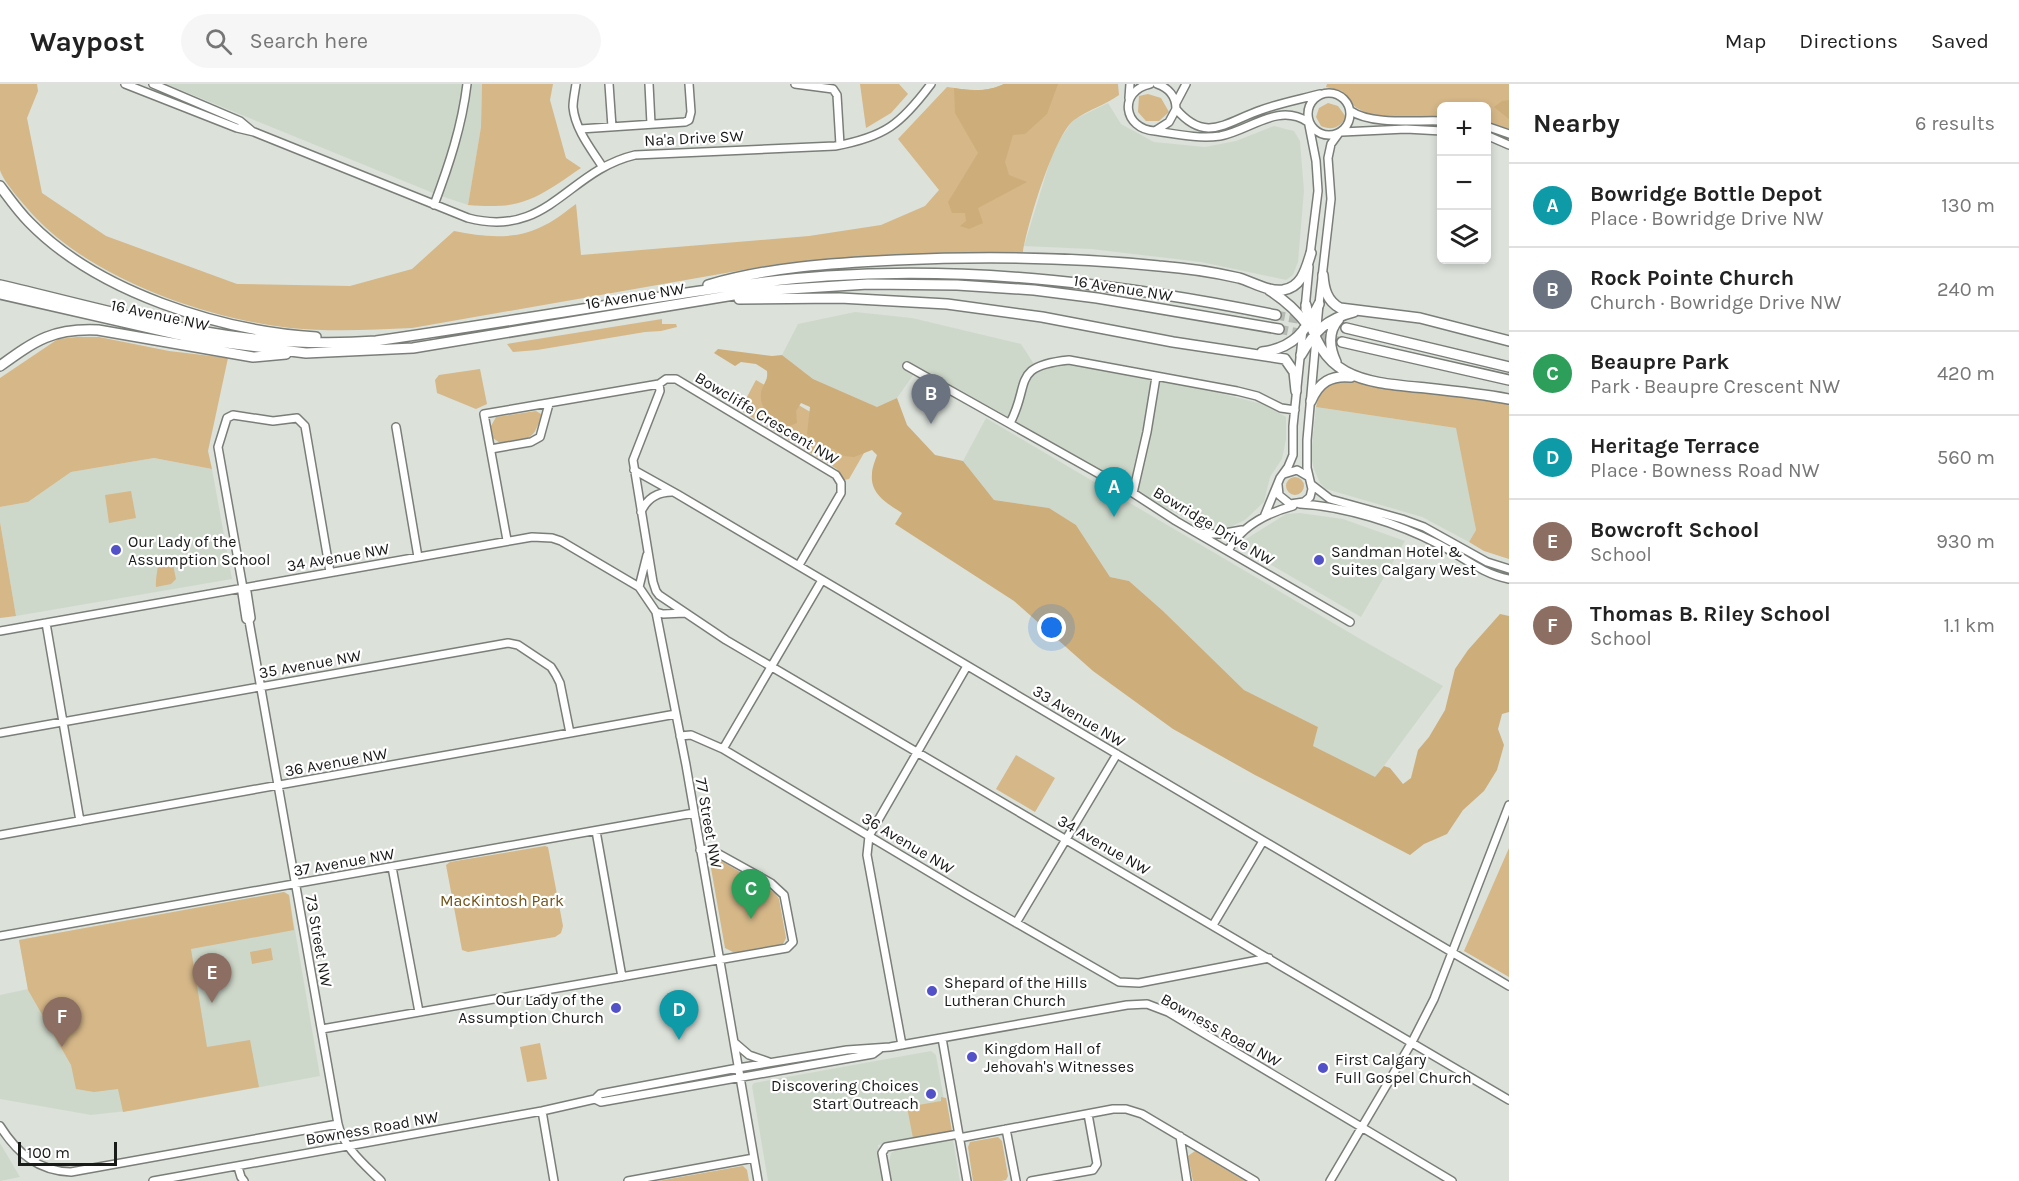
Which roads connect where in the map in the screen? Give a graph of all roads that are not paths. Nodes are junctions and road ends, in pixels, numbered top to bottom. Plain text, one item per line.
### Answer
1 (125, 84) edge
2 (153, 84) edge
3 (467, 84) edge
4 (576, 84) edge
5 (609, 84) edge
6 (649, 84) edge
7 (689, 84) edge
8 (795, 84) edge
9 (931, 84) edge
10 (1130, 84) edge
11 (1150, 84) edge
12 (1170, 84) edge
13 (1186, 84) edge
14 (1160, 85) edge
15 (1320, 94) junction
16 (1129, 98) junction
17 (1176, 106) junction
18 (1351, 111) junction
19 (1437, 121) edge
20 (651, 124) junction
21 (1309, 124) junction
22 (612, 127) junction
23 (1491, 128) edge
24 (580, 129) junction
25 (1155, 131) junction
26 (1437, 131) edge
27 (254, 132) junction
28 (1341, 132) junction
29 (1509, 134) edge
30 (1491, 137) edge
31 (840, 145) junction
32 (1509, 145) edge
33 (602, 166) junction
34 (0, 186) edge
35 (434, 205) junction
36 (1311, 253) junction
37 (1323, 275) junction
38 (0, 285) edge
39 (1265, 287) junction
40 (0, 294) edge
41 (677, 299) junction
42 (1319, 304) joint
43 (1306, 305) joint
44 (1360, 312) junction
45 (1346, 314) junction
46 (1276, 315) tunnel mouth
47 (1346, 328) dead end
48 (1279, 329) tunnel mouth
49 (441, 332) junction
50 (1311, 332) junction
51 (1509, 341) edge
52 (1342, 342) tunnel mouth
53 (1242, 352) junction
54 (306, 353) junction
55 (1301, 355) joint
56 (0, 365) edge
57 (907, 366) dead end
58 (1506, 366) edge
59 (1340, 369) junction
60 (1156, 376) junction
61 (1356, 378) junction
62 (1509, 380) edge
63 (659, 384) junction
64 (1296, 391) junction
65 (1509, 399) edge
66 (1311, 401) junction
67 (549, 404) junction
68 (1295, 410) junction
69 (1010, 423) junction
70 (396, 427) dead end
71 (492, 449) junction
72 (634, 470) junction
73 (1282, 476) junction
74 (1311, 482) junction
75 (1278, 485) junction
76 (1133, 493) junction
77 (677, 494) junction
78 (1298, 505) junction
79 (641, 513) junction
80 (1264, 517) junction
81 (1244, 530) junction
82 (1196, 533) junction
83 (507, 540) junction
84 (1228, 551) junction
85 (648, 552) junction
86 (418, 557) junction
87 (799, 566) junction
88 (651, 567) junction
89 (1509, 569) edge
90 (330, 572) junction
91 (1509, 579) edge
92 (822, 580) junction
93 (639, 587) junction
94 (243, 588) junction
95 (674, 606) junction
96 (656, 612) junction
97 (686, 613) junction
98 (1350, 622) dead end
99 (46, 623) junction
100 (0, 631) edge
101 (772, 666) junction
102 (967, 666) junction
103 (261, 687) junction
104 (676, 714) junction
105 (63, 722) junction
106 (0, 733) edge
107 (570, 733) junction
108 (680, 736) junction
109 (723, 749) junction
110 (918, 753) junction
111 (1117, 754) junction
112 (279, 786) junction
113 (1509, 805) edge
114 (694, 813) junction
115 (80, 821) junction
116 (596, 831) junction
117 (0, 835) edge
118 (869, 836) junction
119 (1065, 838) junction
120 (1263, 841) junction
121 (700, 850) junction
122 (392, 867) junction
123 (296, 884) junction
124 (1016, 923) junction
125 (1213, 925) junction
126 (0, 936) edge
127 (1452, 952) junction
128 (1269, 958) junction
129 (718, 960) junction
130 (622, 977) junction
131 (1509, 986) edge
132 (419, 1012) junction
133 (322, 1029) junction
134 (942, 1038) junction
135 (733, 1042) junction
136 (1412, 1042) junction
137 (902, 1045) junction
138 (881, 1048) junction
139 (771, 1063) junction
140 (738, 1068) junction
141 (740, 1077) junction
142 (595, 1099) junction
143 (1509, 1100) edge
144 (542, 1111) junction
145 (1088, 1114) junction
146 (338, 1124) junction
147 (0, 1126) edge
148 (1361, 1127) junction
149 (1006, 1129) junction
150 (959, 1136) junction
151 (1180, 1136) junction
152 (348, 1146) junction
153 (754, 1158) junction
154 (238, 1167) junction
155 (153, 1181) edge
156 (244, 1181) edge
157 (381, 1181) edge
158 (554, 1181) edge
159 (628, 1181) edge
160 (758, 1181) edge
161 (887, 1181) edge
162 (967, 1181) edge
163 (1016, 1181) edge
164 (1031, 1181) edge
165 (1187, 1181) edge
166 (1255, 1181) edge
167 (1330, 1181) edge
168 (1452, 1181) edge

1 - 27 street, Na'a Drive SW
2 - 27 street, Na'a Drive SW
3 - 35 street
4 - 24 street
5 - 22 street
6 - 20 street
7 - 20 street
8 - 31 street
9 - 31 street, Na'a Drive SW
10 - 16 street
11 - 16 street
12 - 14 street
13 - 17 street
14 - 17 street
15 - 17 street
15 - 18 street
15 - 21 street
16 - 25 street
17 - 25 street
18 - 19 street
18 - 28 street
20 - 22 street
21 - 25 street
21 - 28 street
21 - 36 street
22 - 24 street
23 - 29 street
24 - 33 street
26 - 28 street
27 - 35 street, Na'a Drive SW
28 - 37 street
30 - 32 street
31 - 33 street, Na'a Drive SW
33 - 35 street, Na'a Drive SW
34 - 49 highway
36 - 39 highway
36 - 43 street
37 - 42 street
37 - 44 highway
38 - 49 highway, 16 Avenue NW
39 - 41 highway
39 - 50 highway
40 - 54 highway, 16 Avenue NW
41 - 46 highway, 16 Avenue NW
41 - 48 highway, 16 Avenue NW
41 - 49 highway, 16 Avenue NW
41 - 53 highway
41 - 54 highway, 16 Avenue NW
42 - 50 highway
43 - 50 highway
44 - 45 highway
44 - 51 highway
45 - 50 highway
45 - 59 highway
47 - 58 highway
50 - 53 highway
50 - 55 highway
50 - 59 highway
50 - 66 street
52 - 62 highway
53 - 64 highway
54 - 56 highway
55 - 64 street
57 - 69 street, Bowridge Drive NW
59 - 61 highway
60 - 68 street
60 - 69 street
60 - 76 street
61 - 65 highway
61 - 66 highway
63 - 67 street, Bowcliffe Crescent NW
63 - 72 street
63 - 87 street, Bowcliffe Crescent NW
64 - 68 street
66 - 74 street
67 - 71 street
67 - 71 street, Bowcliffe Crescent NW
68 - 73 street
69 - 76 street, Bowridge Drive NW
70 - 86 street
71 - 83 street, Bowcliffe Crescent NW
72 - 77 street, 33 Avenue NW
72 - 79 street
73 - 74 street
73 - 75 street
74 - 78 street
74 - 89 street
75 - 78 street
75 - 80 street
76 - 82 street, Bowridge Drive NW
77 - 79 street
77 - 87 street, 33 Avenue NW
78 - 80 street
78 - 91 street
79 - 85 street
80 - 81 street
81 - 82 street
81 - 84 street
82 - 84 street, Bowridge Drive NW
83 - 86 street, 34 Avenue NW
83 - 93 street, 34 Avenue NW
84 - 98 street, Bowridge Drive NW
85 - 88 street
85 - 93 street
86 - 90 street, 34 Avenue NW
87 - 92 street, 33 Avenue NW
88 - 93 street
88 - 95 street
90 - 94 street, 34 Avenue NW
90 - 94 street, 73 Street NW
92 - 101 street
92 - 102 street, 33 Avenue NW
93 - 96 street, 34 Avenue NW
94 - 99 street, 34 Avenue NW
94 - 103 street, 73 Street NW
95 - 96 street
95 - 97 street, 34 Avenue NW
96 - 97 street, 34 Avenue NW
96 - 104 street, 77 Street NW
97 - 101 street, 34 Avenue NW
99 - 100 street, 34 Avenue NW
99 - 105 street
101 - 109 street
101 - 110 street, 34 Avenue NW
102 - 110 street
102 - 111 street, 33 Avenue NW
103 - 105 street, 35 Avenue NW
103 - 107 street, 35 Avenue NW
103 - 112 street, 73 Street NW
104 - 107 street, 36 Avenue NW
104 - 108 street, 77 Street NW
105 - 106 street, 35 Avenue NW
105 - 115 street
107 - 112 street, 36 Avenue NW
108 - 109 street, 36 Avenue NW
108 - 114 street, 77 Street NW
109 - 118 street, 36 Avenue NW
110 - 118 street
110 - 119 street, 34 Avenue NW
111 - 119 street
111 - 120 street, 33 Avenue NW
112 - 115 street, 36 Avenue NW
112 - 123 street, 73 Street NW
113 - 127 street
114 - 116 street, 37 Avenue NW
114 - 121 street, 77 Street NW
115 - 117 street, 36 Avenue NW
116 - 122 street, 37 Avenue NW
116 - 130 street
118 - 124 street, 36 Avenue NW
118 - 137 street
119 - 124 street
119 - 125 street, 34 Avenue NW
120 - 125 street
120 - 127 street, 33 Avenue NW
121 - 129 street, 77 Street NW
121 - 129 street
122 - 123 street, 37 Avenue NW
122 - 132 street
123 - 126 street, 37 Avenue NW
123 - 133 street, 73 Street NW
124 - 128 street, 36 Avenue NW
125 - 128 street, 34 Avenue NW
127 - 131 street, 33 Avenue NW
127 - 136 street
128 - 136 street, 34 Avenue NW
129 - 130 street
129 - 135 street, 77 Street NW
130 - 132 street
132 - 133 street
133 - 146 street, 73 Street NW
134 - 137 street, Bowness Road NW
134 - 148 street, Bowness Road NW
134 - 150 street
135 - 139 street
135 - 140 street, 77 Street NW
136 - 143 street, 34 Avenue NW
136 - 148 street
137 - 138 street, Bowness Road NW
138 - 139 street, Bowness Road NW
138 - 141 street, Bowness Road NW
139 - 140 street, Bowness Road NW
140 - 141 street, 77 Street NW
140 - 142 street, Bowness Road NW
141 - 142 street, Bowness Road NW
141 - 153 street, 77 Street NW
142 - 144 street, Bowness Road NW
144 - 152 street, Bowness Road NW
144 - 158 street
145 - 149 street
145 - 151 street
145 - 164 street
146 - 147 street, Bowness Road NW
146 - 152 street, 73 Street NW
148 - 167 street
148 - 168 street, Bowness Road NW
149 - 150 street
149 - 163 street
150 - 161 street
150 - 162 street
151 - 165 street
151 - 166 street
152 - 154 street, Bowness Road NW
152 - 157 street, 73 Street NW
153 - 159 street
153 - 160 street, 77 Street NW
154 - 155 street, Bowness Road NW
154 - 156 street

